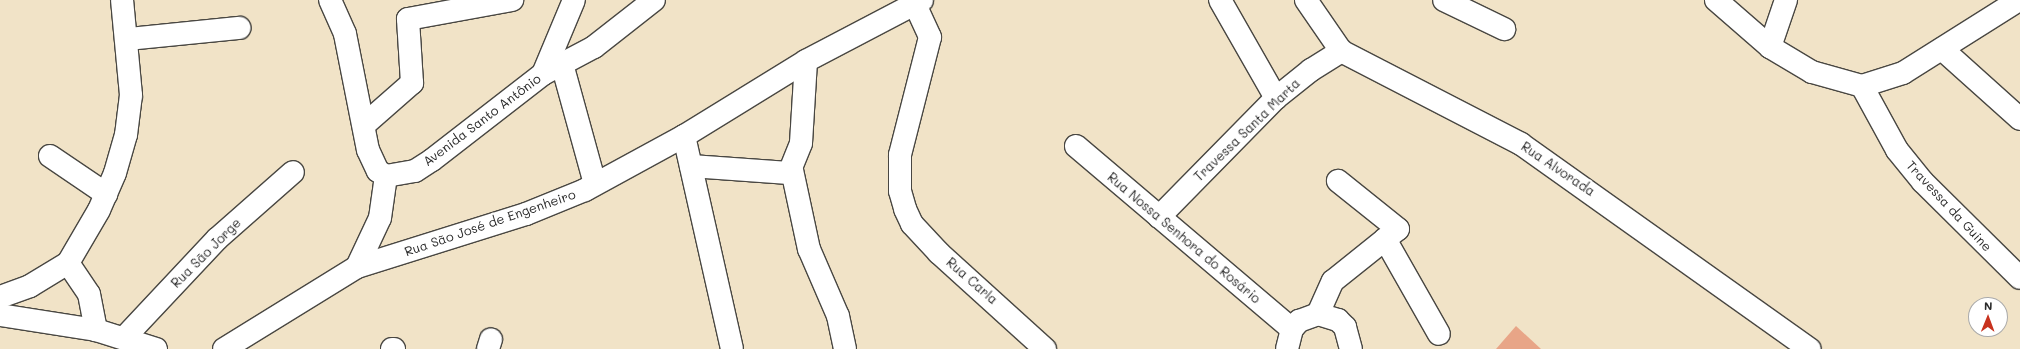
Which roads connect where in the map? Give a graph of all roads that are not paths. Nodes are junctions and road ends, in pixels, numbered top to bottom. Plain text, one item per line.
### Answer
1 (122, 0) edge
2 (330, 0) edge
3 (512, 0) edge
4 (574, 0) edge
5 (654, 0) edge
6 (1220, 0) edge
7 (1306, 0) edge
8 (1444, 0) edge
9 (1716, 0) edge
10 (1786, 0) edge
11 (2019, 0) edge
12 (917, 1) edge
13 (239, 28) dead end
14 (1504, 30) dead end
15 (128, 39) junction
16 (1770, 47) junction
17 (1942, 49) junction
18 (1341, 51) junction
19 (806, 61) junction
20 (562, 64) junction
21 (543, 74) junction
22 (1862, 86) junction
23 (1276, 98) junction
24 (2020, 119) edge
25 (364, 125) junction
26 (684, 136) junction
27 (1076, 146) dead end
28 (50, 156) dead end
29 (691, 166) junction
30 (792, 170) junction
31 (292, 172) dead end
32 (386, 176) junction
33 (1338, 181) dead end
34 (596, 184) junction
35 (106, 194) junction
36 (1159, 217) junction
37 (1391, 234) junction
38 (68, 263) junction
39 (357, 267) junction
40 (2020, 278) edge
41 (0, 297) edge
42 (1318, 314) junction
43 (0, 315) edge
44 (96, 330) junction
45 (1439, 334) dead end
46 (124, 338) junction
47 (1290, 339) edge
48 (148, 347) edge
49 (224, 349) edge
50 (732, 349) edge
51 (846, 349) edge
52 (1045, 349) edge
53 (1351, 349) edge
54 (1809, 349) edge

1 - 15 street
2 - 25 street
3 - 25 street
4 - 21 street
5 - 20 street, Avenida Santo Antônio
6 - 23 street
7 - 18 street, Rua Alvorada
8 - 14 street
9 - 16 street
10 - 16 street
11 - 17 street
12 - 19 street, Rua São José de Engenheiro
12 - 52 street, Rua Carla
13 - 15 street
15 - 35 street
16 - 22 street
17 - 22 street
17 - 24 street
18 - 23 street, Travessa Santa Marta
18 - 54 street, Rua Alvorada
19 - 26 street, Rua São José de Engenheiro
19 - 30 street
20 - 21 street, Avenida Santo Antônio
20 - 34 street
21 - 32 street, Avenida Santo Antônio
22 - 40 street, Travessa da Guine
23 - 36 street, Travessa Santa Marta
25 - 32 street
26 - 29 street
26 - 34 street, Rua São José de Engenheiro
27 - 36 street, Rua Nossa Senhora do Rosário
28 - 35 street
29 - 30 street
29 - 50 street
30 - 51 street
31 - 46 street, Rua São Jorge
32 - 39 street
33 - 37 street
34 - 39 street, Rua São José de Engenheiro
35 - 38 street
36 - 47 street, Rua Nossa Senhora do Rosário
37 - 42 street
37 - 45 street
38 - 41 street
38 - 44 street
39 - 49 street, Rua São José de Engenheiro
42 - 47 street
42 - 53 street
43 - 44 street
44 - 46 street
46 - 48 street

